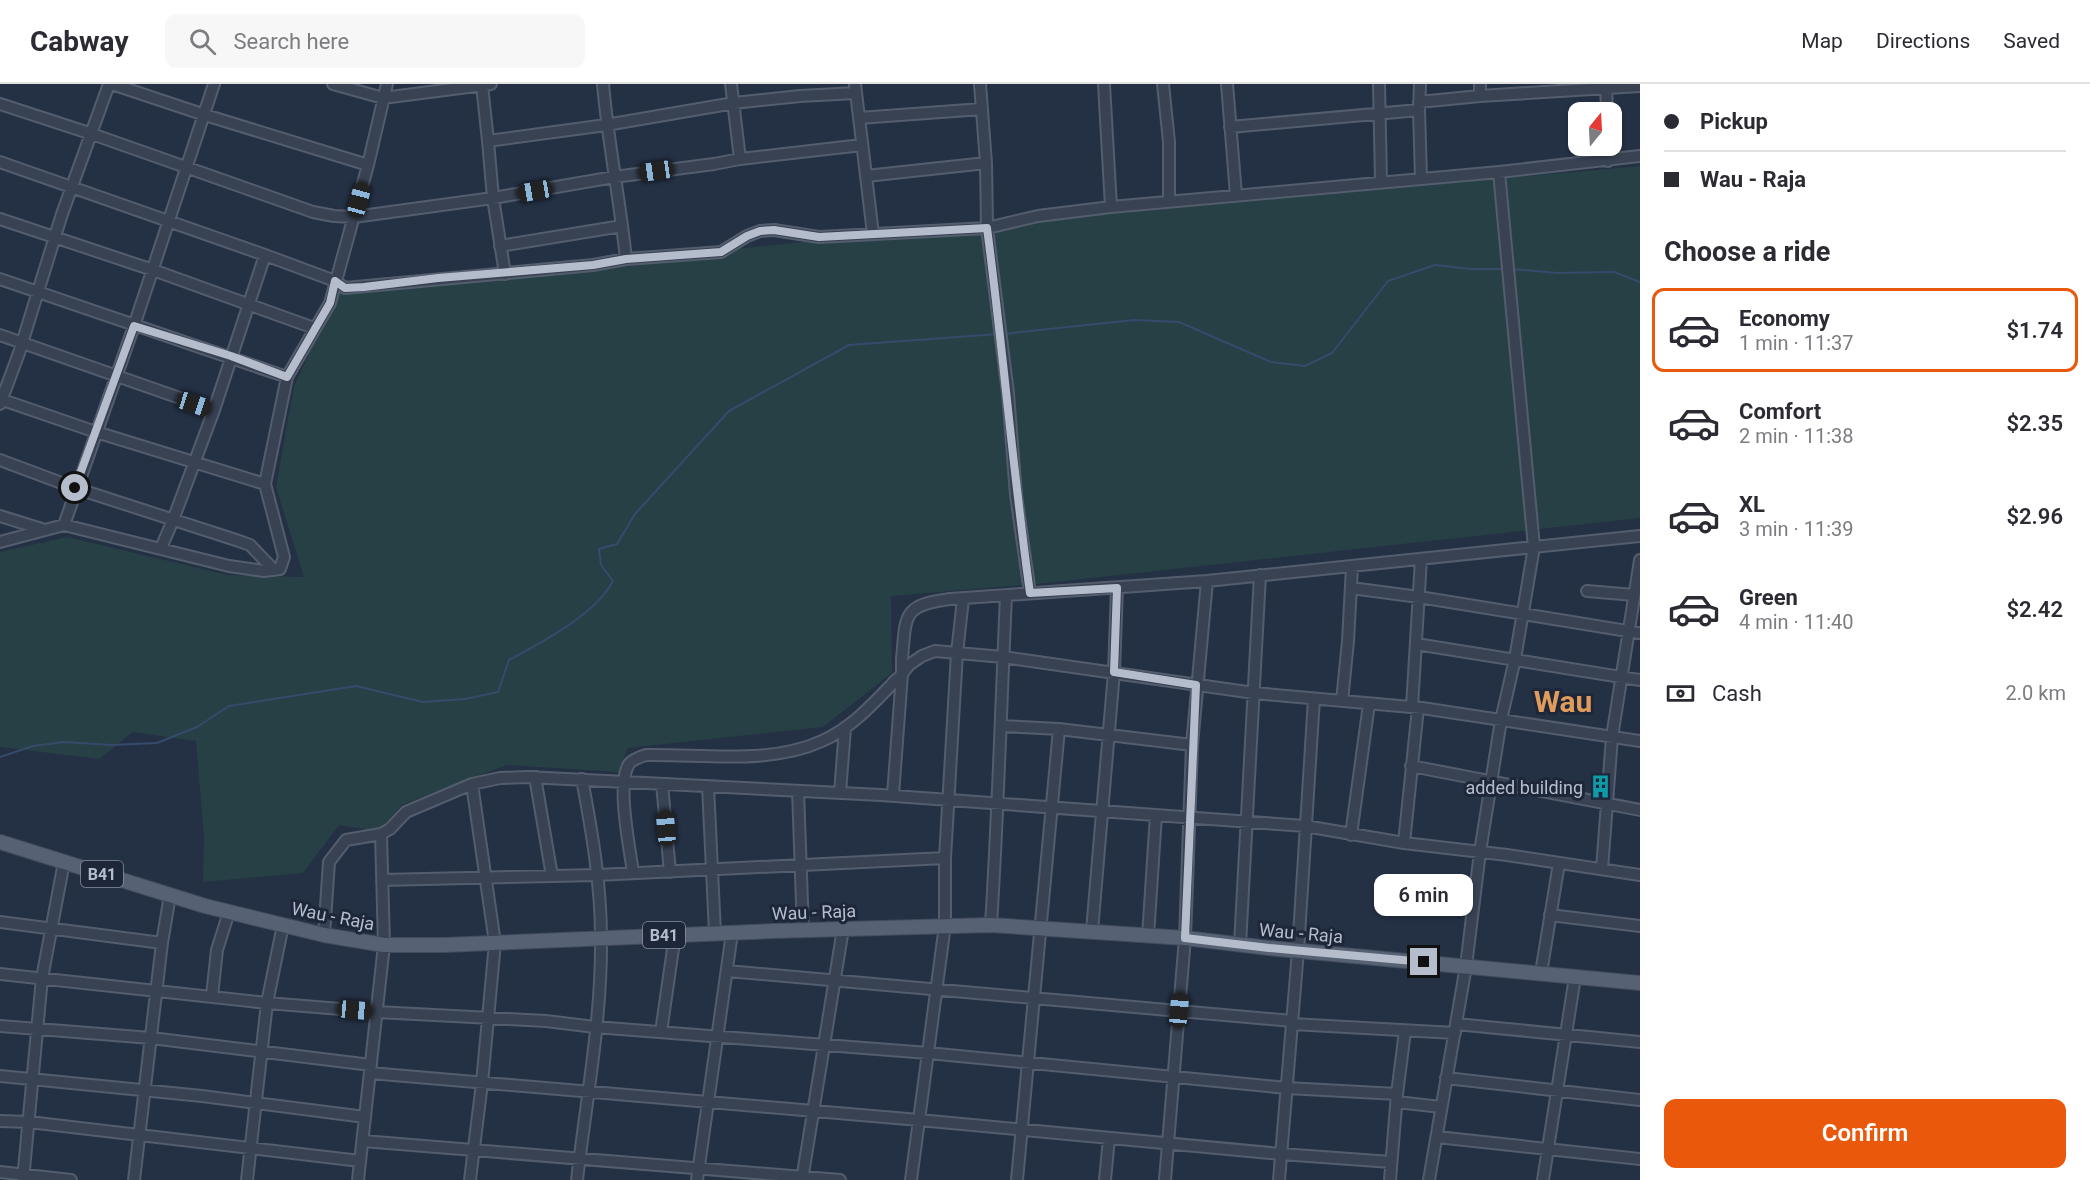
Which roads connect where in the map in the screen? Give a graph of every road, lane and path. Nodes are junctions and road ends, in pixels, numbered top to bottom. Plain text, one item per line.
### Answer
1 (110, 84) edge
2 (214, 84) edge
3 (333, 84) edge
4 (387, 84) edge
5 (603, 84) edge
6 (731, 84) edge
7 (980, 84) edge
8 (1104, 84) edge
9 (1163, 84) edge
10 (1227, 84) edge
11 (1379, 84) edge
12 (1420, 84) edge
13 (1480, 84) edge
14 (487, 85) edge
15 (1606, 86) edge
16 (1640, 86) edge
17 (856, 88) edge
18 (1480, 96) junction
19 (383, 98) junction
20 (1607, 102) edge
21 (734, 103) junction
22 (0, 104) edge
23 (1419, 106) junction
24 (982, 109) junction
25 (1379, 114) junction
26 (205, 115) junction
27 (859, 118) junction
28 (606, 125) junction
29 (1230, 127) junction
30 (92, 134) junction
31 (488, 141) junction
32 (862, 145) junction
33 (1608, 156) edge
34 (1640, 156) edge
35 (740, 159) junction
36 (1608, 161) junction
37 (0, 162) edge
38 (986, 163) junction
39 (368, 165) junction
40 (188, 167) junction
41 (1499, 172) junction
42 (866, 176) junction
43 (614, 177) junction
44 (1421, 178) junction
45 (1381, 182) junction
46 (73, 186) junction
47 (1236, 195) junction
48 (493, 198) junction
49 (1169, 201) junction
50 (1111, 207) junction
51 (354, 216) junction
52 (0, 219) edge
53 (168, 220) junction
54 (622, 226) junction
55 (987, 228) junction
56 (873, 234) junction
57 (56, 239) junction
58 (500, 246) junction
59 (265, 255) junction
60 (626, 259) junction
61 (153, 270) junction
62 (505, 274) junction
63 (0, 279) edge
64 (335, 281) junction
65 (37, 292) junction
66 (249, 305) junction
67 (134, 326) junction
68 (314, 328) junction
69 (0, 335) edge
70 (22, 342) junction
71 (231, 356) junction
72 (116, 377) junction
73 (287, 377) junction
74 (0, 401) edge
75 (214, 410) junction
76 (96, 432) junction
77 (0, 460) edge
78 (194, 463) junction
79 (265, 484) junction
80 (75, 488) junction
81 (0, 516) edge
82 (173, 520) junction
83 (64, 525) junction
84 (45, 530) junction
85 (1640, 536) edge
86 (0, 542) edge
87 (1534, 547) junction
88 (161, 548) junction
89 (1421, 559) junction
90 (1352, 567) junction
91 (1640, 568) edge
92 (274, 570) junction
93 (1260, 575) junction
94 (1207, 581) junction
95 (1117, 588) junction
96 (1351, 588) junction
97 (1587, 591) dead end
98 (1030, 593) junction
99 (1634, 595) junction
100 (1006, 596) junction
101 (1419, 597) junction
102 (963, 599) junction
103 (1522, 615) junction
104 (1634, 632) edge
105 (1416, 644) junction
106 (957, 653) junction
107 (1003, 657) junction
108 (1515, 659) junction
109 (1114, 672) junction
110 (902, 674) junction
111 (1621, 677) junction
112 (1640, 680) edge
113 (1196, 685) junction
114 (1254, 693) junction
115 (1314, 699) junction
116 (1342, 701) junction
117 (1369, 704) junction
118 (1415, 707) junction
119 (1501, 720) junction
120 (1002, 726) junction
121 (845, 728) junction
122 (1059, 729) junction
123 (1108, 735) junction
124 (1612, 737) junction
125 (1640, 741) edge
126 (1192, 745) junction
127 (1412, 766) junction
128 (535, 777) junction
129 (582, 779) junction
130 (1492, 780) junction
131 (623, 781) junction
132 (472, 784) junction
133 (662, 784) junction
134 (708, 786) junction
135 (798, 791) junction
136 (840, 793) junction
137 (894, 795) junction
138 (950, 800) junction
139 (996, 803) junction
140 (1607, 804) junction
141 (1052, 807) junction
142 (1640, 810) edge
143 (1101, 811) junction
144 (1156, 815) junction
145 (1190, 818) junction
146 (1246, 822) junction
147 (1305, 826) junction
148 (381, 834) junction
149 (1351, 835) junction
150 (0, 842) edge
151 (1404, 843) junction
152 (1480, 852) junction
153 (945, 858) junction
154 (64, 862) junction
155 (1559, 862) junction
156 (800, 864) junction
157 (1602, 869) junction
158 (712, 870) junction
159 (670, 872) junction
160 (633, 873) junction
161 (597, 875) junction
162 (1640, 875) edge
163 (552, 876) junction
164 (487, 877) junction
165 (382, 880) junction
166 (170, 895) junction
167 (229, 912) junction
168 (1550, 915) junction
169 (0, 922) edge
170 (283, 925) junction
171 (945, 925) junction
172 (992, 925) junction
173 (1640, 926) edge
174 (1040, 928) junction
175 (51, 929) junction
176 (843, 929) junction
177 (803, 930) junction
178 (1092, 931) junction
179 (715, 933) junction
180 (732, 933) junction
181 (324, 935) junction
182 (675, 935) junction
183 (1148, 936) junction
184 (1185, 938) junction
185 (601, 939) junction
186 (162, 943) junction
187 (495, 943) junction
188 (384, 945) junction
189 (1240, 945) junction
190 (1298, 951) junction
191 (1466, 966) junction
192 (728, 971) junction
193 (0, 974) edge
194 (1541, 974) junction
195 (42, 978) junction
196 (1575, 978) junction
197 (834, 981) junction
198 (1640, 983) edge
199 (936, 989) junction
200 (157, 990) junction
201 (212, 996) junction
202 (1033, 998) junction
203 (267, 1003) junction
204 (1179, 1010) junction
205 (377, 1012) junction
206 (489, 1017) junction
207 (1292, 1022) junction
208 (0, 1026) edge
209 (596, 1027) junction
210 (38, 1029) junction
211 (1456, 1029) junction
212 (1405, 1030) junction
213 (661, 1032) junction
214 (1566, 1034) junction
215 (718, 1037) junction
216 (151, 1038) junction
217 (1640, 1042) edge
218 (824, 1045) junction
219 (261, 1052) junction
220 (928, 1053) junction
221 (1027, 1063) junction
222 (370, 1069) junction
223 (0, 1076) edge
224 (1173, 1077) junction
225 (33, 1078) junction
226 (1446, 1078) junction
227 (482, 1083) junction
228 (1287, 1088) junction
229 (144, 1090) junction
230 (1556, 1090) junction
231 (588, 1092) junction
232 (1397, 1098) junction
233 (1640, 1100) edge
234 (708, 1102) junction
235 (256, 1103) junction
236 (1441, 1107) junction
237 (813, 1111) junction
238 (365, 1117) junction
239 (919, 1120) junction
240 (0, 1121) edge
241 (29, 1122) junction
242 (1021, 1130) junction
243 (139, 1135) junction
244 (1437, 1137) junction
245 (1109, 1138) junction
246 (363, 1141) junction
247 (1168, 1144) junction
248 (250, 1148) junction
249 (1547, 1149) junction
250 (474, 1150) junction
251 (1281, 1154) junction
252 (579, 1159) junction
253 (1640, 1159) edge
254 (360, 1161) junction
255 (1391, 1162) junction
256 (0, 1172) edge
257 (698, 1175) edge
258 (23, 1177) edge
259 (803, 1179) edge
260 (71, 1180) edge
261 (134, 1180) edge
262 (247, 1180) edge
263 (358, 1180) edge
264 (470, 1180) edge
265 (577, 1180) edge
266 (840, 1180) edge
267 (911, 1180) edge
268 (1017, 1180) edge
269 (1105, 1180) edge
270 (1165, 1180) edge
271 (1279, 1180) edge
272 (1390, 1180) edge
273 (1430, 1180) edge
274 (1543, 1180) edge

1 - 26 street
1 - 30 street
2 - 26 street
3 - 19 street
4 - 19 street
5 - 28 street
6 - 21 street
7 - 24 street
8 - 50 street
9 - 49 street
10 - 29 street
11 - 25 street
12 - 23 street
13 - 18 street
14 - 19 street
14 - 31 street
15 - 16 street
15 - 18 street
15 - 20 street
17 - 21 street
17 - 27 street
18 - 23 street
19 - 39 street
21 - 28 street
21 - 35 street
22 - 30 street
23 - 25 street
23 - 44 street
24 - 27 street
24 - 38 street
25 - 29 street
25 - 45 street
26 - 39 street
26 - 40 street
27 - 32 street
28 - 31 street
28 - 43 street
29 - 47 street
30 - 40 street
30 - 46 street
31 - 48 street
32 - 35 street
32 - 42 street
33 - 36 street
34 - 36 street
35 - 43 street
36 - 41 street
37 - 46 street
38 - 42 street
38 - 55 street
39 - 51 street
40 - 51 street
40 - 53 street
41 - 44 street
41 - 87 street
42 - 56 street
43 - 48 street
43 - 54 street
44 - 45 street
45 - 47 street
46 - 53 street
46 - 57 street
47 - 49 street
48 - 51 street
48 - 58 street
49 - 50 street
50 - 55 street
51 - 64 street
52 - 57 street
53 - 59 street
53 - 61 street
54 - 58 street
54 - 60 street
55 - 56 street
55 - 98 street
56 - 60 street
57 - 61 street
57 - 65 street
58 - 62 street
59 - 64 street
59 - 66 street
60 - 62 street
61 - 66 street
61 - 67 street
62 - 64 street
63 - 65 street
64 - 68 street
65 - 67 street
65 - 70 street
66 - 68 street
66 - 71 street
67 - 71 street
67 - 72 street
68 - 73 street
69 - 70 street
70 - 72 street
70 - 74 street
71 - 73 street
71 - 75 street
72 - 75 street
72 - 76 street
73 - 79 street
74 - 76 street
75 - 78 street
76 - 78 street
76 - 80 street
77 - 80 street
78 - 79 street
78 - 82 street
79 - 92 street
80 - 82 street
80 - 83 street
81 - 84 street
82 - 88 street
82 - 92 street
83 - 84 street
83 - 88 street
84 - 86 street
85 - 87 street
87 - 89 street
87 - 103 street
88 - 92 street
89 - 90 street
89 - 101 street
90 - 93 street
90 - 96 street
91 - 99 street
93 - 94 street
93 - 114 street
94 - 95 street
94 - 113 street
95 - 98 street
95 - 109 street
96 - 101 street
96 - 116 street
97 - 99 street
98 - 100 street
99 - 104 street
100 - 102 street
100 - 107 street
101 - 103 street
101 - 105 street
102 - 106 street
102 - 110 street
103 - 104 street
103 - 108 street
104 - 111 street
105 - 108 street
105 - 118 street
106 - 107 street
106 - 110 street
106 - 138 street
107 - 109 street
107 - 120 street
108 - 111 street
108 - 119 street
109 - 113 street
109 - 123 street
110 - 121 street
110 - 137 street
111 - 112 street
111 - 124 street
113 - 114 street
113 - 126 street
114 - 115 street
114 - 146 street
115 - 116 street
115 - 147 street
116 - 117 street
117 - 118 street
117 - 149 street
118 - 119 street
118 - 127 street
119 - 124 street
119 - 130 street
120 - 122 street
120 - 139 street
121 - 131 street
121 - 136 street
122 - 123 street
122 - 141 street
123 - 126 street
123 - 143 street
124 - 125 street
124 - 140 street
126 - 145 street
127 - 130 street
127 - 151 street
128 - 129 street
128 - 132 street
128 - 163 street
129 - 131 street
129 - 161 street
130 - 140 street
130 - 152 street
131 - 133 street
131 - 160 street
132 - 148 street
132 - 164 street
133 - 134 street
133 - 159 street
134 - 135 street
134 - 158 street
135 - 136 street
135 - 156 street
136 - 137 street
137 - 138 street
138 - 139 street
138 - 153 street
139 - 141 street
139 - 172 street
140 - 142 street
140 - 157 street
141 - 143 street
141 - 174 street
143 - 144 street
143 - 178 street
144 - 145 street
144 - 183 street
145 - 146 street
145 - 184 street
146 - 147 street
146 - 189 street
147 - 149 street
147 - 190 street
148 - 165 street
148 - 181 street
149 - 151 street
150 - 154 main road, Wau - Raja / B41
151 - 152 street
152 - 155 street
152 - 191 street
153 - 156 street
153 - 171 street
154 - 166 main road, Wau - Raja / B41
154 - 175 street
155 - 157 street
155 - 168 street
156 - 158 street
156 - 177 street
157 - 162 street
158 - 159 street
158 - 179 street
159 - 160 street
160 - 161 street
161 - 163 street
161 - 185 street
163 - 164 street
164 - 165 street
164 - 187 street
165 - 188 street
166 - 167 main road, Wau - Raja / B41
166 - 186 street
167 - 170 main road, Wau - Raja / B41
167 - 201 street
168 - 173 street
168 - 194 street
169 - 175 street
170 - 181 main road, Wau - Raja / B41
170 - 203 street
171 - 172 main road, Wau - Raja / B41
171 - 176 main road, Wau - Raja / B41
171 - 199 street
172 - 174 main road, Wau - Raja / B41
174 - 178 main road, Wau - Raja / B41
174 - 202 street
175 - 186 street
175 - 195 street
176 - 177 main road, Wau - Raja / B41
176 - 197 street
177 - 180 main road, Wau - Raja / B41
178 - 183 main road, Wau - Raja / B41
179 - 180 main road, Wau - Raja / B41
179 - 182 main road, Wau - Raja / B41
180 - 192 street
181 - 188 main road, Wau - Raja / B41
182 - 185 main road, Wau - Raja / B41
182 - 213 street
183 - 184 main road, Wau - Raja / B41
184 - 189 main road, Wau - Raja / B41
184 - 204 street
185 - 187 main road, Wau - Raja / B41
185 - 209 street
186 - 200 street
187 - 188 main road, Wau - Raja / B41
187 - 206 street
188 - 205 street
189 - 190 main road, Wau - Raja / B41
190 - 191 main road, Wau - Raja / B41
190 - 207 street
191 - 194 main road, Wau - Raja / B41
191 - 211 street
192 - 197 street
192 - 215 street
193 - 195 street
194 - 196 main road, Wau - Raja / B41
195 - 200 street
195 - 210 street
196 - 198 main road, Wau - Raja / B41
196 - 214 street
197 - 199 street
197 - 218 street
199 - 202 street
199 - 220 street
200 - 201 street
200 - 216 street
201 - 203 street
202 - 204 street
202 - 221 street
203 - 205 street
203 - 219 street
204 - 207 street
204 - 224 street
205 - 206 street
205 - 222 street
206 - 209 street
206 - 227 street
207 - 212 street
207 - 228 street
208 - 210 street
209 - 213 street
209 - 231 street
210 - 216 street
210 - 225 street
211 - 212 street
211 - 214 street
211 - 226 street
212 - 232 street
213 - 215 street
214 - 217 street
214 - 230 street
215 - 218 street
215 - 234 street
216 - 219 street
216 - 229 street
218 - 220 street
218 - 237 street
219 - 222 street
219 - 235 street
220 - 221 street
220 - 239 street
221 - 224 street
221 - 242 street
222 - 227 street
222 - 238 street
223 - 225 street
224 - 228 street
224 - 247 street
225 - 229 street
225 - 241 street
226 - 230 street
226 - 236 street
227 - 231 street
227 - 250 street
228 - 232 street
228 - 251 street
229 - 235 street
229 - 243 street
230 - 233 street
230 - 249 street
231 - 234 street
231 - 252 street
232 - 236 street
232 - 255 street
234 - 237 street
234 - 257 street
235 - 238 street
235 - 248 street
236 - 244 street
237 - 239 street
237 - 259 street
238 - 246 street
239 - 242 street
239 - 267 street
240 - 241 street
241 - 243 street
241 - 258 street
242 - 245 street
242 - 268 street
243 - 248 street
243 - 261 street
244 - 249 street
244 - 273 street
245 - 247 street
245 - 269 street
246 - 250 street
246 - 254 street
247 - 251 street
247 - 270 street
248 - 254 street
248 - 262 street
249 - 253 street
249 - 274 street
250 - 252 street
250 - 264 street
251 - 255 street
251 - 271 street
252 - 257 street
252 - 265 street
254 - 263 street
255 - 272 street
256 - 258 street
257 - 259 street
258 - 260 street
259 - 266 street

